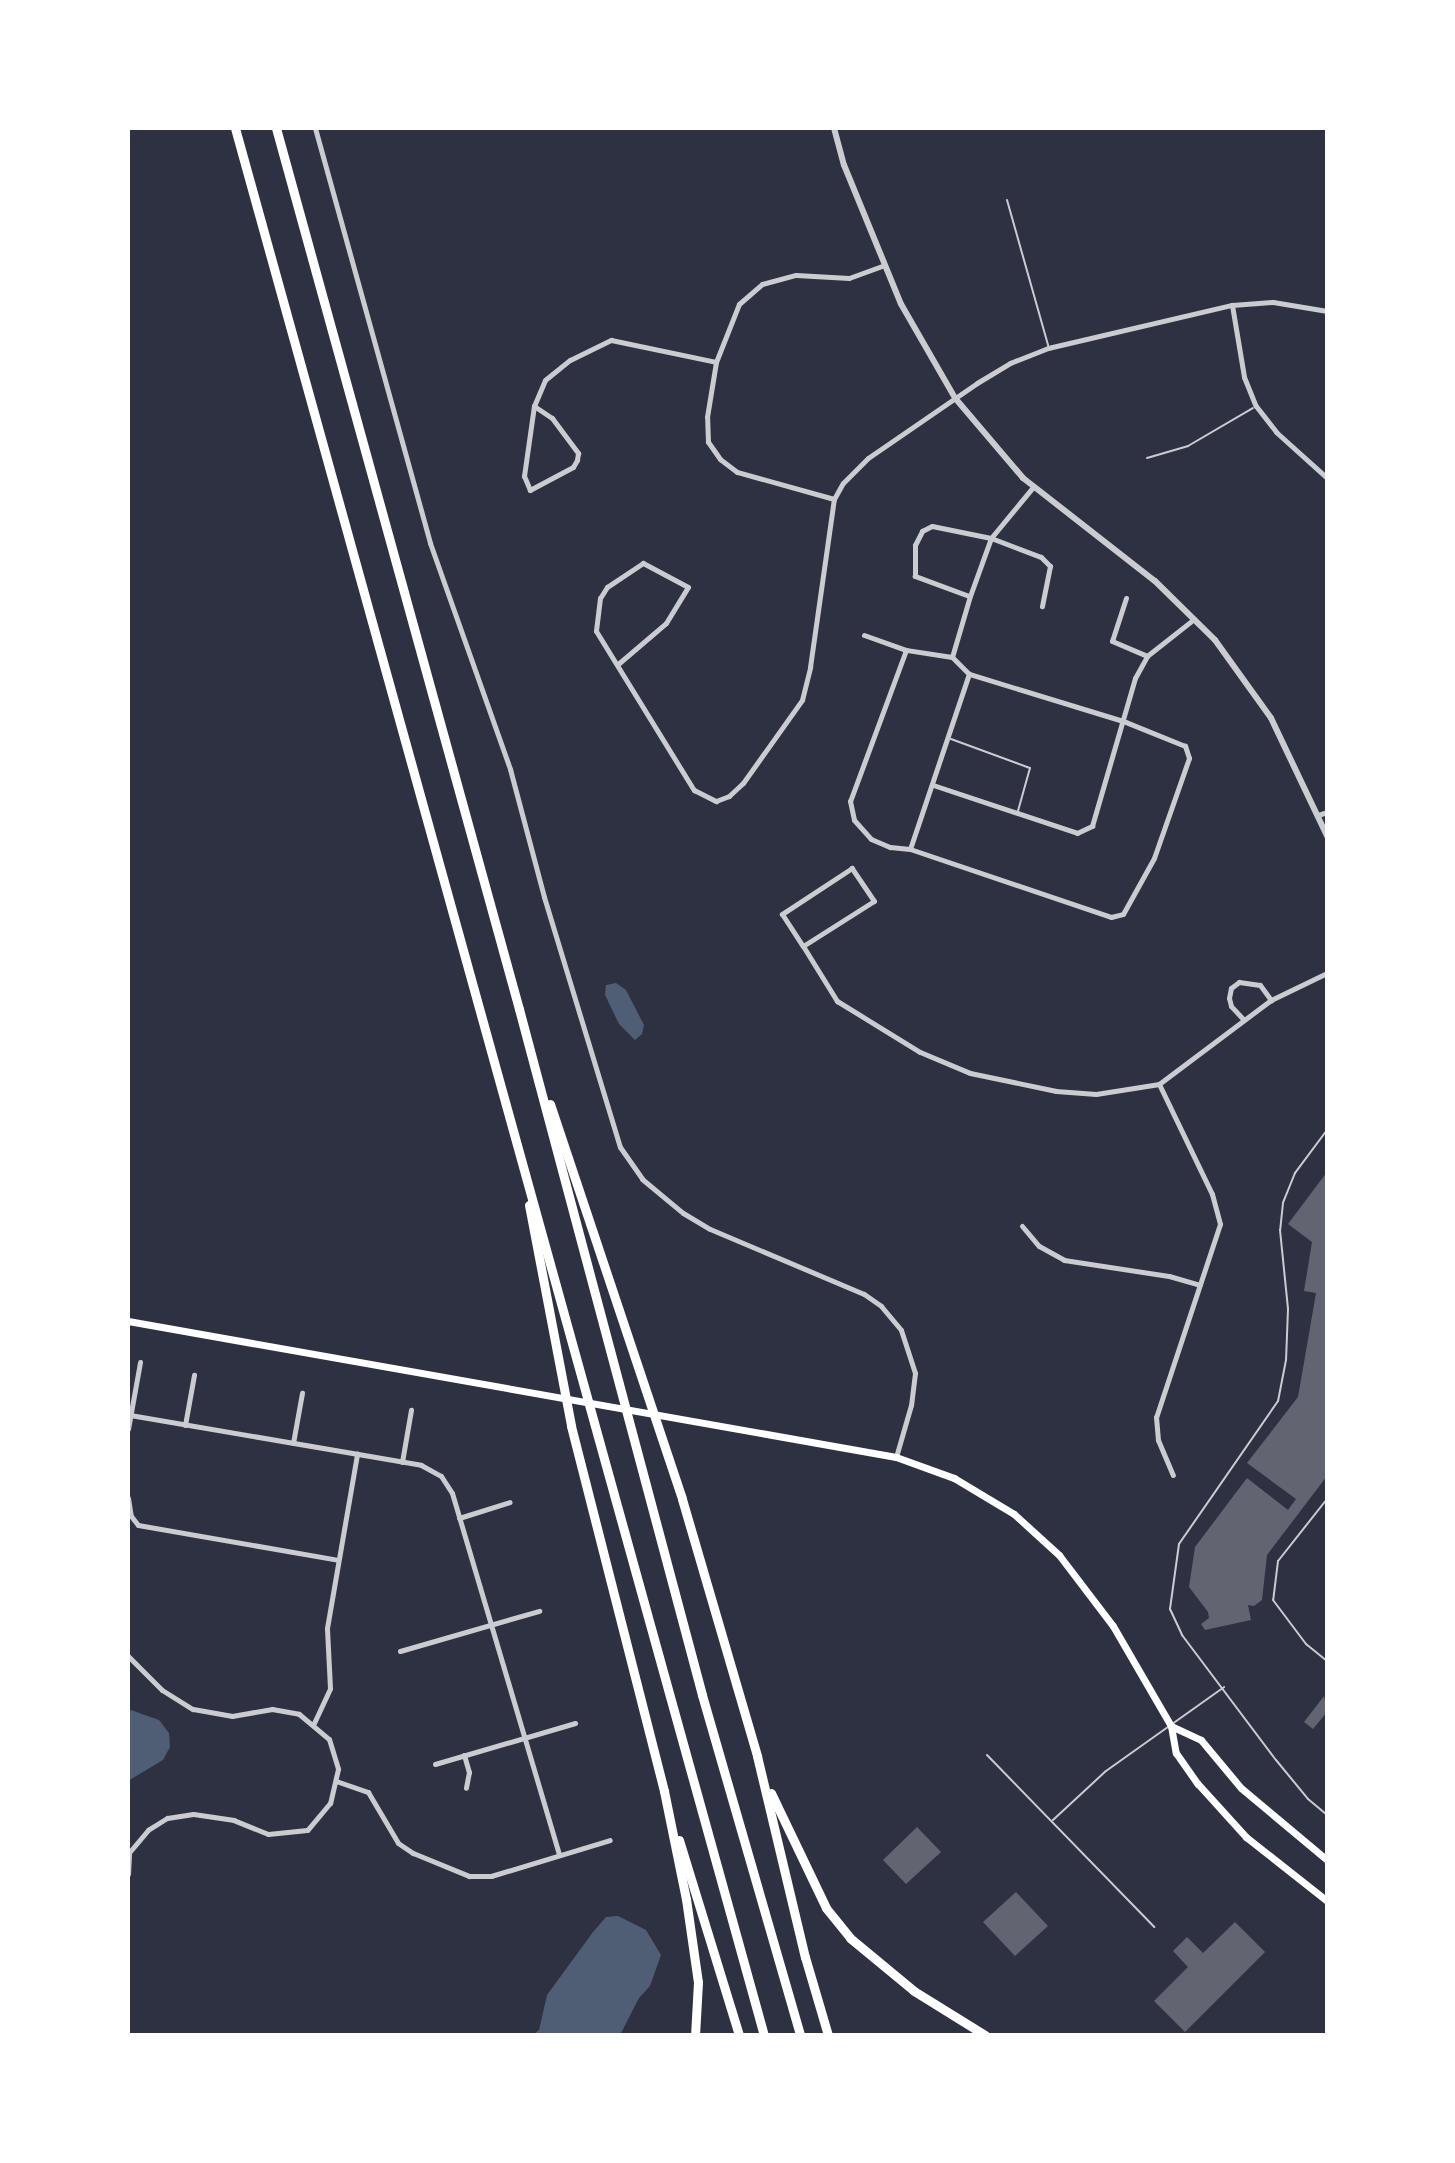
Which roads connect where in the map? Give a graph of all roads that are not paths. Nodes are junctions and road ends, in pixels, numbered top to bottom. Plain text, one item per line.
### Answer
1 (235, 128) edge
2 (276, 128) edge
3 (315, 128) edge
4 (834, 128) edge
5 (1007, 200) dead end
6 (885, 265) junction
7 (1232, 305) junction
8 (1327, 311) edge
9 (1048, 348) junction
10 (716, 362) junction
11 (955, 398) junction
12 (534, 406) junction
13 (1256, 406) junction
14 (1147, 458) dead end
15 (1327, 478) edge
16 (1033, 487) junction
17 (834, 499) junction
18 (991, 538) junction
19 (970, 596) junction
20 (1126, 598) dead end
21 (1042, 606) dead end
22 (1195, 618) junction
23 (864, 635) dead end
24 (906, 650) junction
25 (1147, 656) junction
26 (952, 657) junction
27 (618, 664) junction
28 (969, 674) junction
29 (1123, 721) junction
30 (950, 739) junction
31 (933, 785) junction
32 (1327, 812) edge
33 (1017, 814) junction
34 (1318, 815) junction
35 (1327, 836) edge
36 (910, 849) junction
37 (803, 946) junction
38 (1327, 973) edge
39 (1271, 1000) junction
40 (519, 1009) junction
41 (1244, 1020) junction
42 (1159, 1084) junction
43 (506, 1100) junction
44 (1327, 1130) edge
45 (1022, 1226) dead end
46 (1200, 1285) junction
47 (128, 1321) edge
48 (140, 1362) dead end
49 (194, 1375) dead end
50 (302, 1393) dead end
51 (411, 1410) dead end
52 (130, 1415) junction
53 (185, 1425) junction
54 (128, 1429) edge
55 (293, 1443) junction
56 (357, 1454) junction
57 (896, 1457) junction
58 (402, 1462) junction
59 (1173, 1475) dead end
60 (128, 1498) edge
61 (1327, 1499) edge
62 (510, 1502) dead end
63 (459, 1518) junction
64 (338, 1560) junction
65 (539, 1611) dead end
66 (490, 1626) junction
67 (400, 1651) dead end
68 (128, 1656) edge
69 (1327, 1661) edge
70 (1224, 1687) junction
71 (314, 1723) junction
72 (575, 1723) dead end
73 (1171, 1726) junction
74 (524, 1738) junction
75 (464, 1755) junction
76 (987, 1755) dead end
77 (757, 1756) junction
78 (435, 1764) dead end
79 (336, 1781) junction
80 (466, 1788) dead end
81 (664, 1791) junction
82 (1327, 1815) edge
83 (1053, 1821) junction
84 (610, 1840) dead end
85 (128, 1853) edge
86 (559, 1855) junction
87 (1327, 1860) edge
88 (128, 1874) edge
89 (1327, 1901) edge
90 (1154, 1927) dead end
91 (695, 2035) edge
92 (739, 2035) edge
93 (764, 2035) edge
94 (800, 2035) edge
95 (828, 2035) edge
96 (985, 2035) edge

1 - 43 highway
2 - 40 highway
3 - 57 street
4 - 6 street
5 - 9 lane
6 - 10 street
6 - 11 street
7 - 8 street
7 - 9 street
7 - 13 street
9 - 11 street
10 - 12 street
10 - 17 street
11 - 16 street
11 - 17 street
12 - 12 street
13 - 14 lane
13 - 15 street
16 - 18 street
16 - 22 street
17 - 27 street
18 - 19 street
18 - 19 street
18 - 21 street
19 - 26 street
20 - 25 street
22 - 25 street
22 - 34 street
23 - 24 street
24 - 26 street
24 - 36 street
25 - 29 street
26 - 28 street
27 - 27 street
28 - 29 street
28 - 30 street
29 - 33 street
29 - 36 street
30 - 31 street
30 - 33 lane
31 - 33 street
31 - 36 street
32 - 34 street
34 - 35 street
37 - 37 street
37 - 42 street
38 - 39 street
39 - 41 street
39 - 41 street
40 - 77 highway
40 - 94 highway
41 - 42 street
42 - 46 street
43 - 81 highway
43 - 93 highway
44 - 70 lane
45 - 46 street
46 - 59 street
47 - 57 main road
48 - 52 street
49 - 53 street
50 - 55 street
51 - 58 street
52 - 53 street
52 - 54 street
53 - 55 street
55 - 56 street
56 - 58 street
56 - 64 street
57 - 73 main road
58 - 63 street
60 - 64 street
61 - 69 lane
62 - 63 street
63 - 66 street
64 - 71 street
65 - 66 street
66 - 67 street
66 - 74 street
68 - 71 street
70 - 73 lane
70 - 82 lane
71 - 79 street
72 - 74 street
73 - 83 lane
73 - 87 main road
73 - 89 main road
74 - 75 street
74 - 86 street
75 - 78 street
75 - 80 street
76 - 83 lane
77 - 95 highway
77 - 96 highway
79 - 85 street
79 - 86 street
81 - 91 highway
81 - 92 highway
83 - 90 lane
84 - 86 street
85 - 88 street

